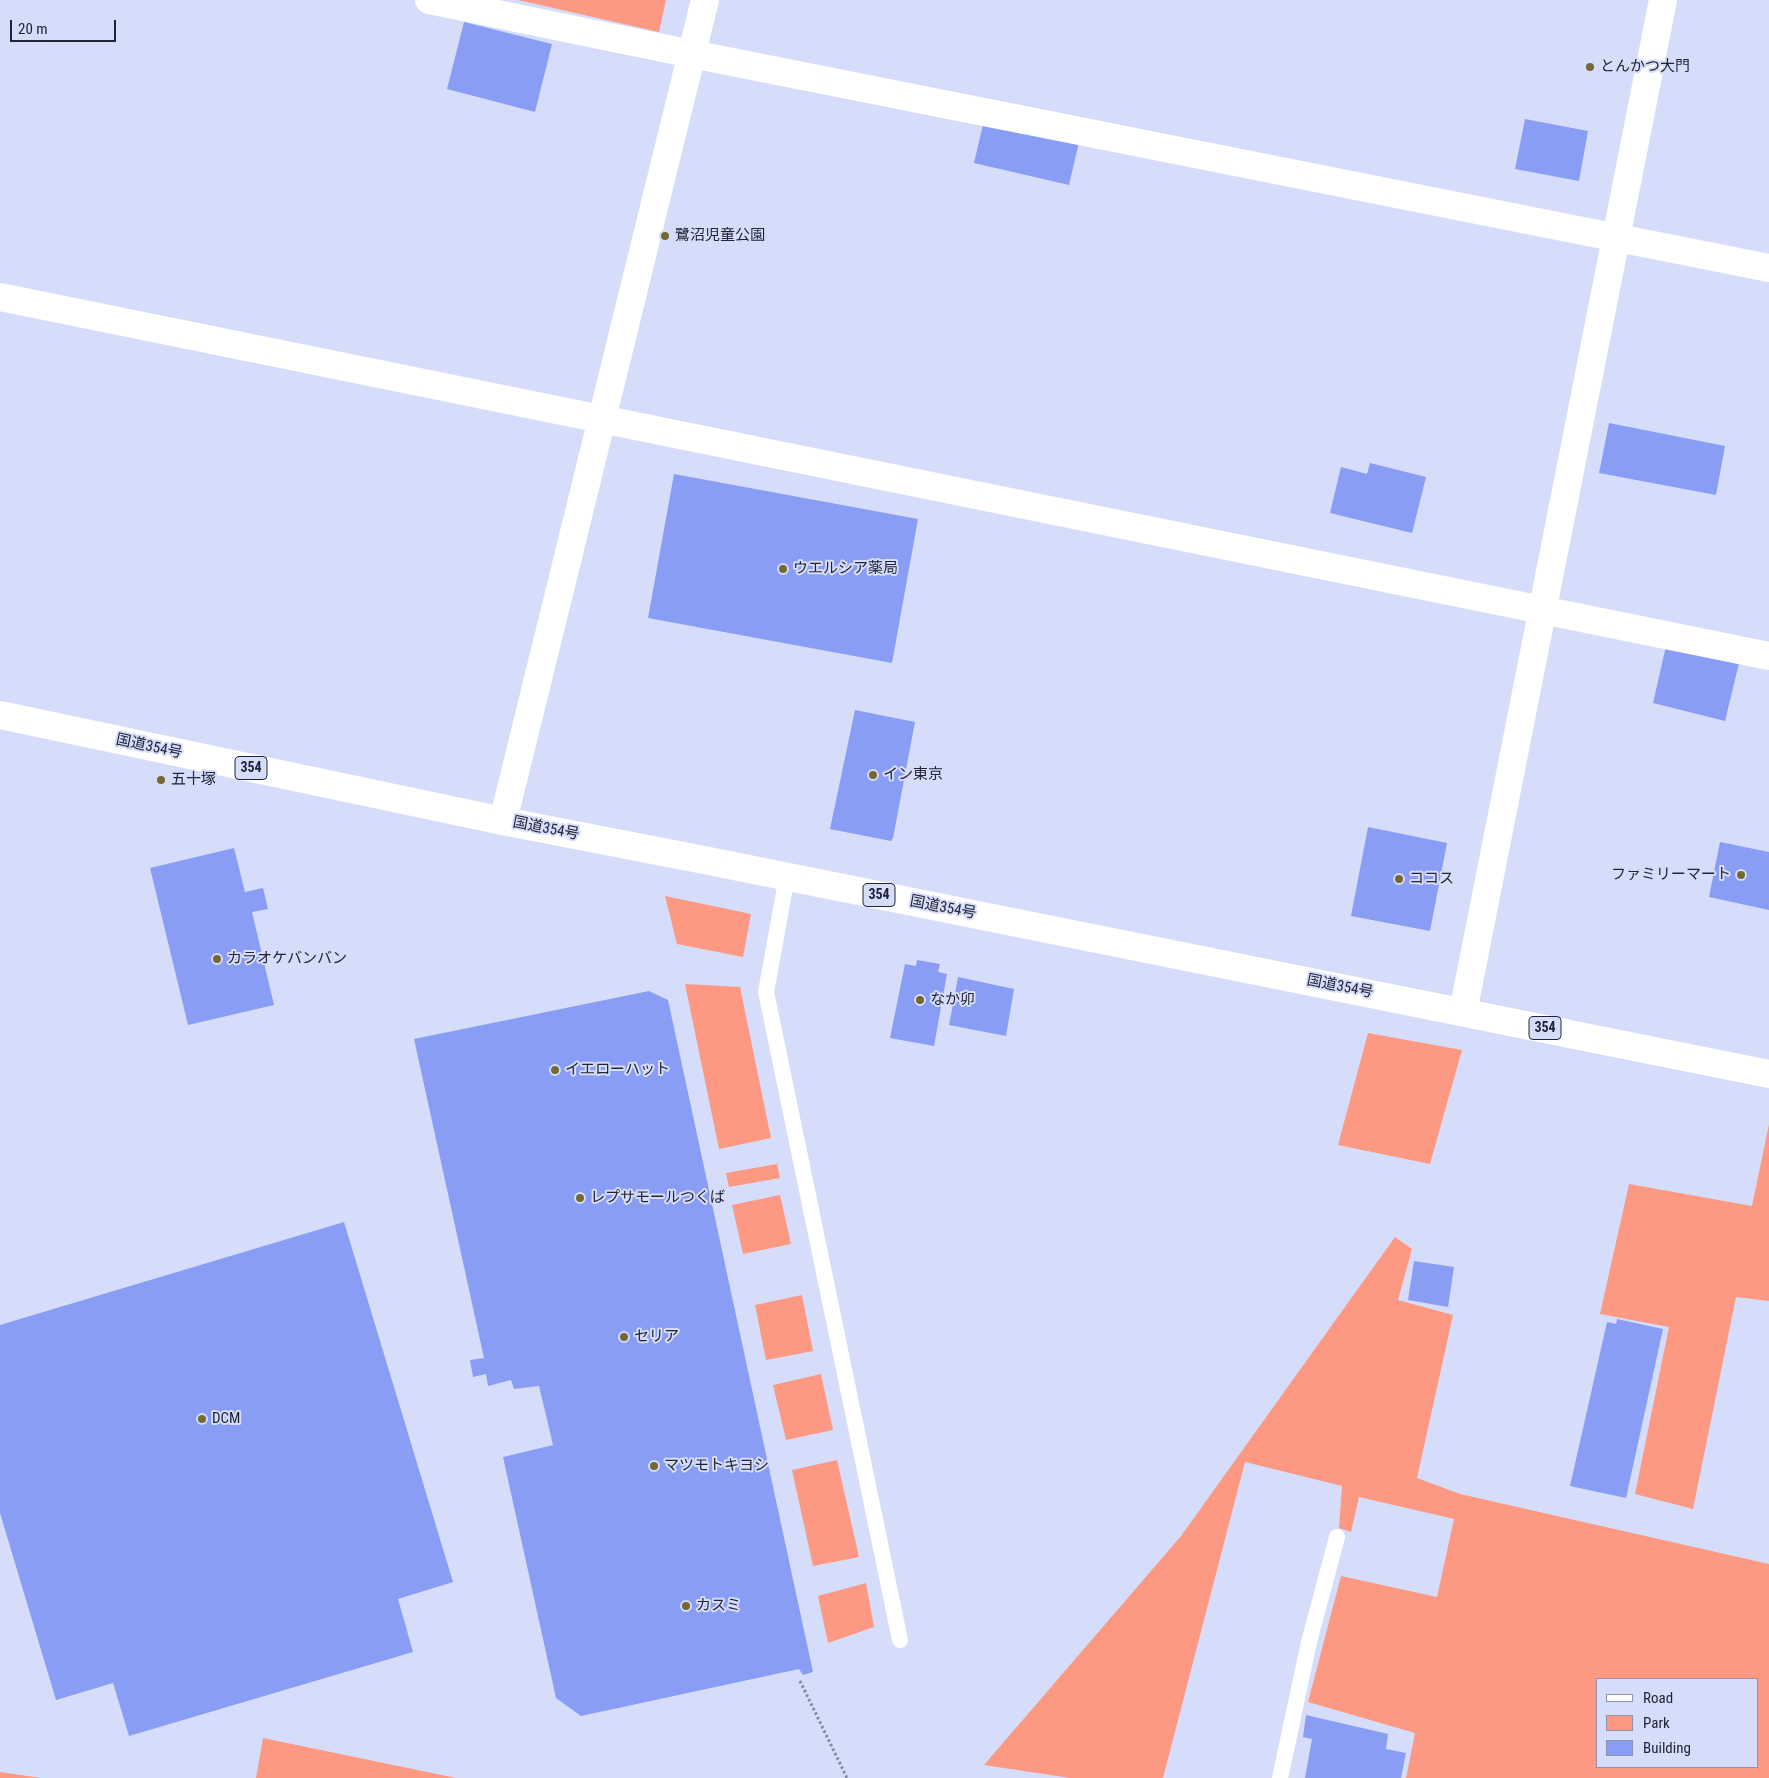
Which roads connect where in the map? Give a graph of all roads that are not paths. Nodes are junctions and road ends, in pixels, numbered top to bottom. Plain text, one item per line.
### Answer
1 (705, 0) edge
2 (1663, 0) edge
3 (438, 1) edge
4 (692, 54) junction
5 (1617, 237) junction
6 (1769, 268) edge
7 (0, 297) edge
8 (602, 419) junction
9 (1543, 610) junction
10 (1769, 656) edge
11 (0, 715) edge
12 (502, 821) junction
13 (787, 876) junction
14 (1463, 1012) junction
15 (1769, 1074) edge
16 (1337, 1538) dead end
17 (900, 1640) dead end
18 (1280, 1778) edge

1 - 4 main road
2 - 5 main road
3 - 4 main road
4 - 5 main road
4 - 8 main road
5 - 6 main road
5 - 9 main road
7 - 8 main road
8 - 9 main road
8 - 12 main road
9 - 10 main road
9 - 14 main road
11 - 12 main road, 国道354号 / 354
12 - 13 main road, 国道354号 / 354
13 - 14 main road, 国道354号 / 354
13 - 17 lane
14 - 15 main road, 国道354号 / 354
16 - 18 lane

